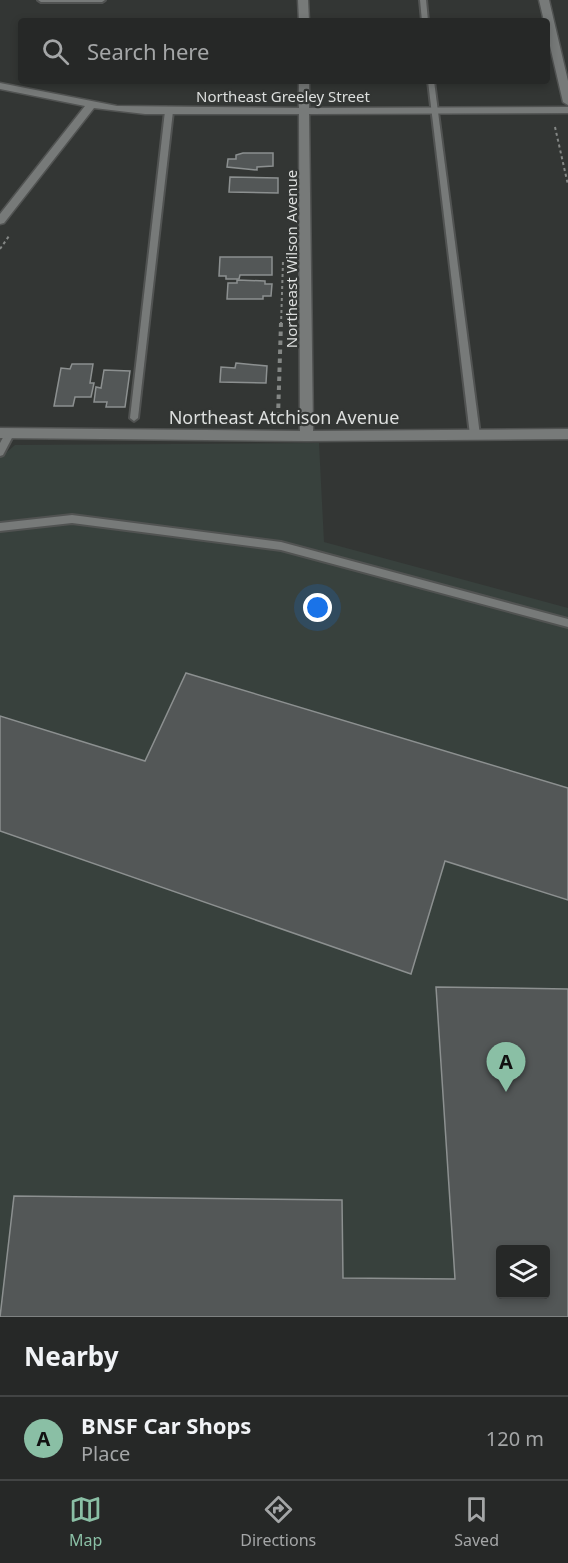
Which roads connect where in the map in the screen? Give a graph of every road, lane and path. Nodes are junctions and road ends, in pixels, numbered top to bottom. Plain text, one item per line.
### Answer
1 (41, 0) edge
2 (102, 0) edge
3 (303, 0) edge
4 (423, 0) edge
5 (544, 0) edge
6 (303, 18) edge
7 (425, 18) edge
8 (548, 18) edge
9 (550, 26) edge
10 (304, 84) edge
11 (431, 84) edge
12 (0, 86) edge
13 (568, 102) edge
14 (92, 104) junction
15 (304, 110) junction
16 (434, 110) junction
17 (551, 110) junction
18 (568, 110) edge
19 (169, 111) junction
20 (568, 185) edge
21 (0, 221) edge
22 (284, 252) dead end
23 (278, 417) dead end
24 (134, 418) dead end
25 (5, 434) edge
26 (568, 434) edge
27 (474, 435) junction
28 (306, 436) junction
29 (0, 453) edge
30 (0, 526) edge
31 (568, 623) edge

1 - 2 lane
3 - 6 street
4 - 7 lane
5 - 8 street
9 - 13 street
10 - 15 street, Northeast Wilson Avenue
11 - 16 lane
12 - 14 street, Northeast Greeley Street
14 - 19 street, Northeast Greeley Street
14 - 21 street
15 - 16 street, Northeast Greeley Street
15 - 19 street, Northeast Greeley Street
15 - 28 street, Northeast Wilson Avenue
16 - 17 street, Northeast Greeley Street
16 - 27 lane
17 - 18 street, Northeast Greeley Street
17 - 20 path
19 - 24 lane
22 - 23 path
25 - 28 street, Northeast Atchison Avenue
25 - 29 lane
26 - 27 street, Northeast Atchison Avenue
27 - 28 street, Northeast Atchison Avenue
30 - 31 lane

